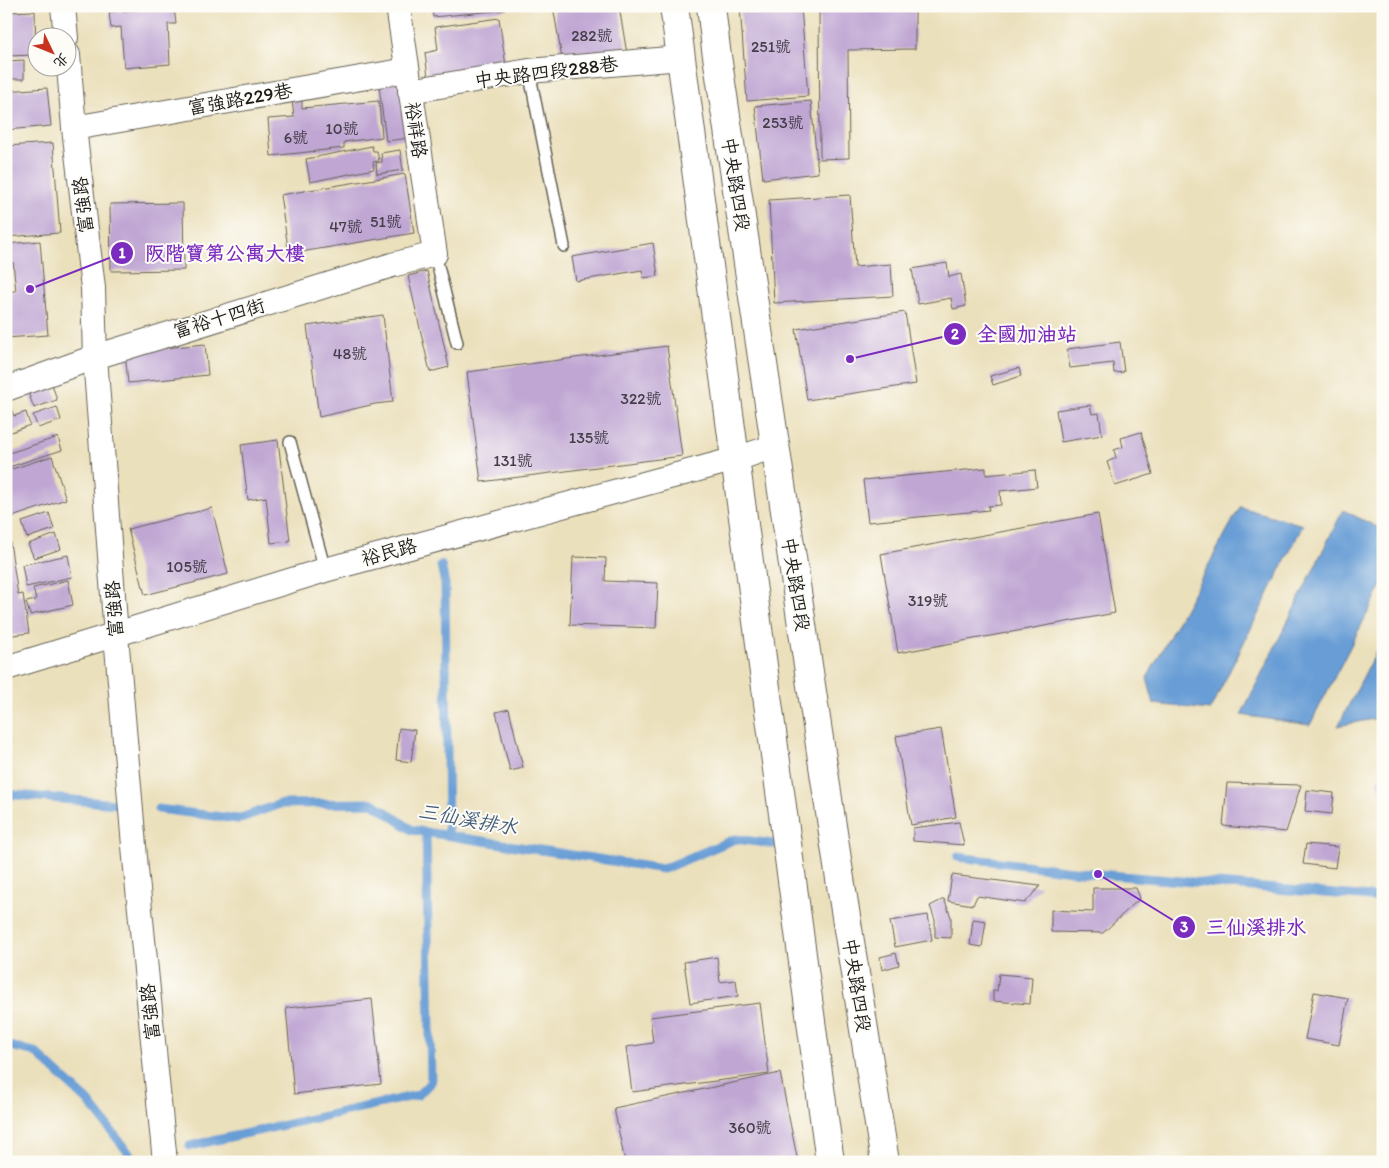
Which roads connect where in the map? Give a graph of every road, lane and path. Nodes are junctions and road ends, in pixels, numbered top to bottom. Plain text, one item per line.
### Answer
1 (63, 6) edge
2 (398, 6) edge
3 (674, 6) edge
4 (711, 6) edge
5 (65, 28) edge
6 (681, 58) junction
7 (529, 71) junction
8 (70, 78) edge
9 (409, 80) junction
10 (74, 128) junction
11 (564, 246) dead end
12 (435, 254) junction
13 (457, 343) dead end
14 (95, 357) junction
15 (6, 389) edge
16 (290, 442) dead end
17 (776, 446) junction
18 (736, 459) junction
19 (325, 570) junction
20 (116, 635) junction
21 (6, 668) edge
22 (165, 1162) edge
23 (830, 1162) edge
24 (885, 1162) edge

1 - 5 street
2 - 9 street, 裕祥路
3 - 6 street, 中央路四段
4 - 17 street, 中央路四段
6 - 7 street, 中央路四段288巷
6 - 18 street, 中央路四段
7 - 9 street, 中央路四段288巷
7 - 11 lane
8 - 10 street, 富強路
9 - 10 street, 富強路229巷
9 - 12 street, 裕祥路
10 - 14 street, 富強路
12 - 13 lane
12 - 14 street, 富裕十四街
14 - 15 street, 富裕十四街
14 - 20 street, 富強路
16 - 19 lane
17 - 18 street, 裕民路
17 - 24 street, 中央路四段
18 - 19 street, 裕民路
18 - 23 street, 中央路四段
19 - 20 street, 裕民路
20 - 21 street, 裕民路
20 - 22 street, 富強路

